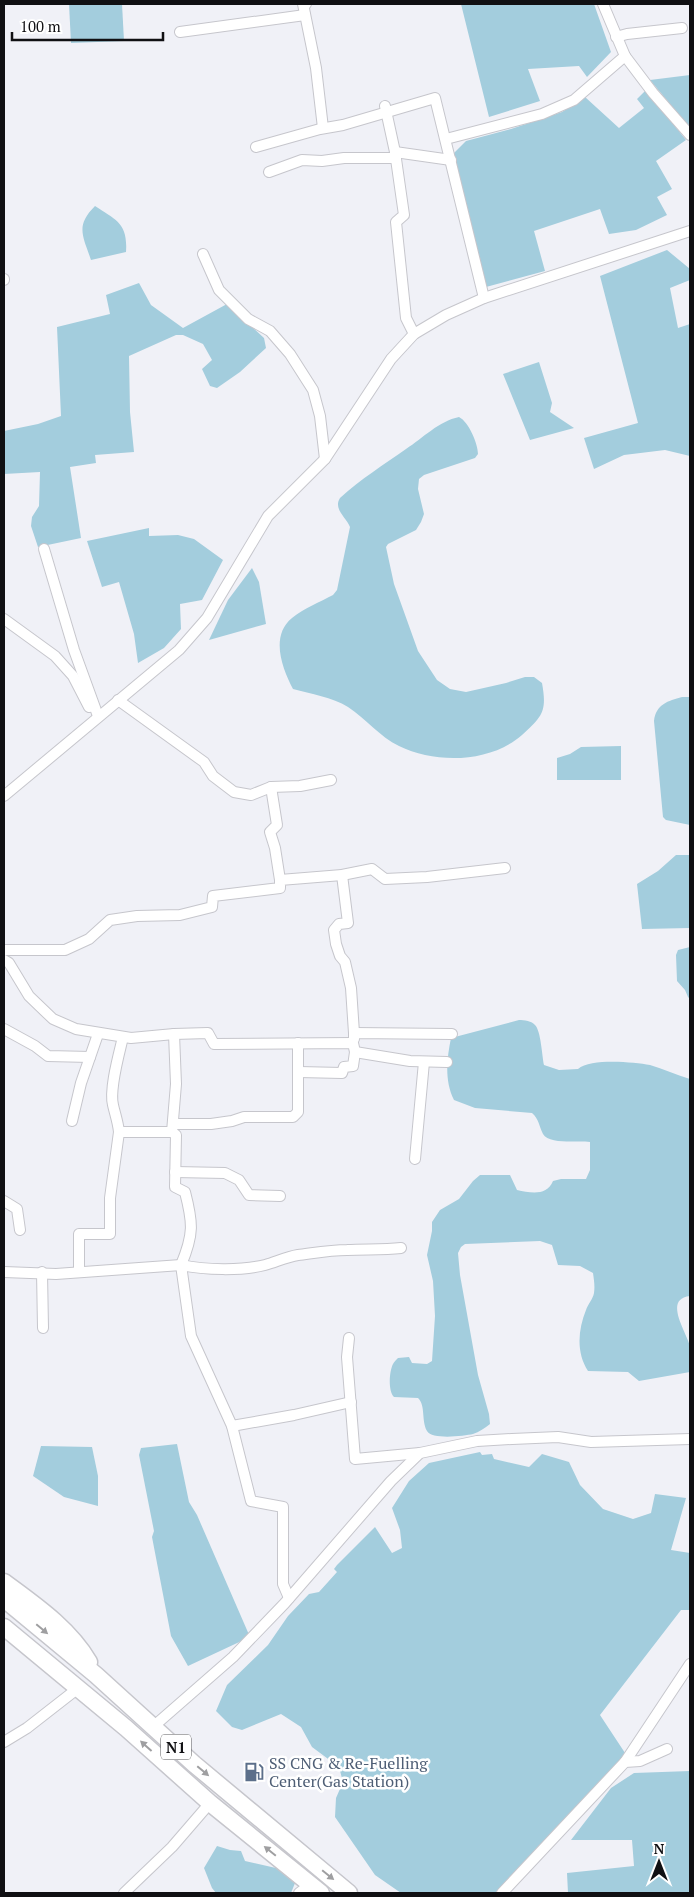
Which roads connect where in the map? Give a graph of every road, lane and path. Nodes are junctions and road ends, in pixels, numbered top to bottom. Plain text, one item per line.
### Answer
1 (306, 4) edge
2 (603, 4) edge
3 (305, 15) junction
4 (682, 28) dead end
5 (180, 32) dead end
6 (616, 37) junction
7 (625, 56) junction
8 (386, 109) junction
9 (323, 128) junction
10 (690, 135) edge
11 (446, 139) junction
12 (256, 147) dead end
13 (395, 155) junction
14 (451, 160) junction
15 (269, 172) dead end
16 (690, 231) edge
17 (203, 254) dead end
18 (484, 298) junction
19 (414, 334) junction
20 (325, 459) junction
21 (44, 549) dead end
22 (4, 619) edge
23 (118, 700) junction
24 (97, 718) junction
25 (331, 780) dead end
26 (271, 787) junction
27 (4, 796) edge
28 (505, 868) dead end
29 (342, 875) junction
30 (280, 880) junction
31 (4, 950) edge
32 (4, 960) edge
33 (4, 1029) edge
34 (98, 1034) junction
35 (174, 1034) junction
36 (452, 1034) dead end
37 (123, 1037) junction
38 (298, 1043) junction
39 (354, 1043) junction
40 (90, 1057) junction
41 (424, 1062) junction
42 (447, 1062) dead end
43 (299, 1072) junction
44 (72, 1121) dead end
45 (172, 1128) junction
46 (119, 1132) junction
47 (415, 1158) dead end
48 (175, 1172) junction
49 (280, 1196) dead end
50 (4, 1201) edge
51 (20, 1230) dead end
52 (401, 1248) dead end
53 (181, 1265) junction
54 (79, 1271) junction
55 (4, 1272) edge
56 (42, 1272) junction
57 (43, 1328) dead end
58 (349, 1338) dead end
59 (351, 1402) junction
60 (232, 1426) junction
61 (690, 1439) edge
62 (420, 1453) junction
63 (4, 1582) edge
64 (289, 1598) junction
65 (4, 1599) edge
66 (4, 1627) edge
67 (690, 1664) edge
68 (96, 1675) junction
69 (77, 1689) junction
70 (154, 1726) junction
71 (4, 1742) edge
72 (667, 1749) dead end
73 (625, 1762) junction
74 (210, 1803) junction
75 (310, 1890) edge
76 (124, 1893) edge
77 (350, 1893) edge
78 (502, 1893) edge

1 - 3 street
2 - 6 street
3 - 5 street
3 - 9 street
4 - 6 street
6 - 7 street
7 - 10 street
7 - 11 street
8 - 9 street
8 - 11 street
8 - 13 street
9 - 12 street
11 - 14 street
13 - 14 street
13 - 15 street
13 - 19 street
14 - 18 street
16 - 18 street
17 - 20 street
18 - 19 street
19 - 20 street
20 - 23 street
21 - 24 street
22 - 24 street
23 - 24 street
23 - 26 street
24 - 27 street
25 - 26 street
26 - 30 street
28 - 29 street
29 - 30 street
29 - 39 street
30 - 31 street
32 - 34 street
33 - 40 street
34 - 37 street
34 - 40 street
35 - 37 street
35 - 38 street
35 - 45 street
36 - 39 street
37 - 46 street
38 - 39 street
38 - 43 street
39 - 41 street
39 - 43 street
40 - 44 street
41 - 42 street
41 - 47 street
43 - 45 street
45 - 46 street
45 - 48 street
46 - 54 street
48 - 49 street
48 - 53 street
50 - 51 street
52 - 53 street
53 - 54 street
53 - 60 street
54 - 56 street
55 - 56 street
56 - 57 street
58 - 59 street
59 - 60 street
59 - 62 street
60 - 64 street
61 - 62 street
62 - 64 street
63 - 68 highway, N1
64 - 70 street
65 -> 68 highway, N1
66 - 69 highway, N1
67 - 73 street
68 - 70 highway, N1
69 - 71 street
74 -> 69 highway, N1
70 -> 77 highway, N1
72 - 73 street
73 - 78 street
75 -> 74 highway, N1
74 - 76 street

